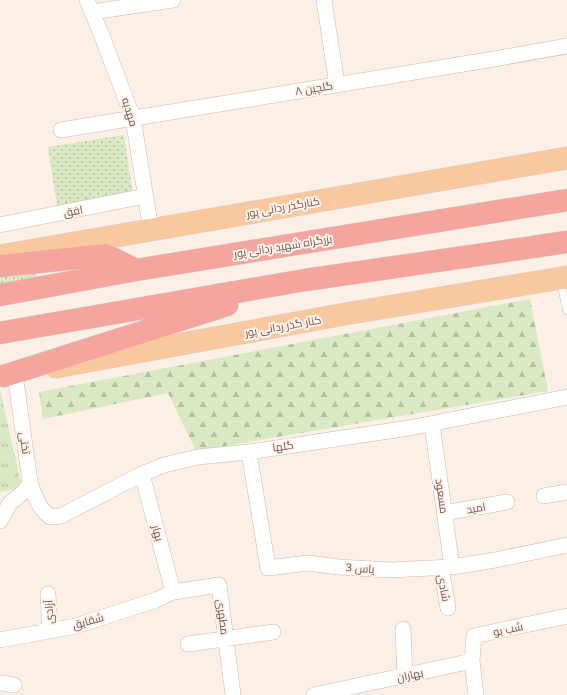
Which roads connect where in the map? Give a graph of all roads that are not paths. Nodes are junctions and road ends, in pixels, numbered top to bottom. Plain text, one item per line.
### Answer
1 (173, 0) edge
2 (324, 0) edge
3 (89, 6) edge
4 (567, 46) edge
5 (337, 85) junction
6 (133, 118) junction
7 (61, 130) dead end
8 (567, 158) edge
9 (145, 196) junction
10 (567, 200) edge
11 (0, 225) edge
12 (150, 230) junction
13 (567, 242) edge
14 (0, 256) edge
15 (0, 266) edge
16 (136, 270) junction
17 (563, 278) edge
18 (305, 280) junction
19 (0, 295) edge
20 (567, 311) edge
21 (0, 333) edge
22 (6, 376) edge
23 (567, 397) edge
24 (432, 424) junction
25 (250, 452) junction
26 (142, 474) junction
27 (30, 482) junction
28 (567, 492) edge
29 (544, 496) dead end
30 (507, 502) dead end
31 (5, 504) edge
32 (444, 513) junction
33 (0, 521) edge
34 (567, 545) edge
35 (446, 568) junction
36 (174, 592) junction
37 (48, 594) dead end
38 (448, 608) dead end
39 (567, 616) edge
40 (403, 628) dead end
41 (50, 630) junction
42 (273, 632) dead end
43 (226, 638) junction
44 (0, 640) edge
45 (188, 644) dead end
46 (472, 661) junction
47 (404, 676) junction
48 (233, 695) edge
49 (314, 695) edge
50 (476, 695) edge

1 - 3 street
2 - 5 street
3 - 6 street, مهدیه
4 - 5 street, گلچین ۸
5 - 6 street, گلچین ۸
6 - 7 street, گلچین ۸
6 - 9 street, مهدیه
8 - 12 main road, کنارگذر ردانی پور
9 - 11 street, افق
9 - 12 street, مهدیه
10 - 16 highway, بزرگراه شهید ردانی پور
12 - 14 main road, کنارگذر ردانی پور
13 - 18 highway
15 - 16 highway
16 - 19 highway, بزرگراه شهید ردانی پور
17 - 20 lane
17 - 22 main road, کنار گذر ردانی پور
18 - 21 highway
18 - 22 highway
22 - 27 street, تختی
23 - 24 street, گلها
24 - 25 street, گلها
24 - 32 street, مسعود
25 - 26 street, گلها
25 - 35 street, یاس 3
26 - 27 street, گلها
26 - 36 street, بهار
27 - 31 street
28 - 29 street
30 - 32 street, امید
31 - 33 street
32 - 35 street, مسعود
34 - 35 street, یاس 3
35 - 38 street, شادی
36 - 41 street, شقایق
36 - 43 street, مطهری
37 - 41 street, آزادی
39 - 46 street, شب بو
40 - 47 street
41 - 44 street, شقایق
42 - 43 street
43 - 45 street
43 - 48 street, مطهری
46 - 47 street, بهاران
46 - 50 street
47 - 49 street, بهاران

